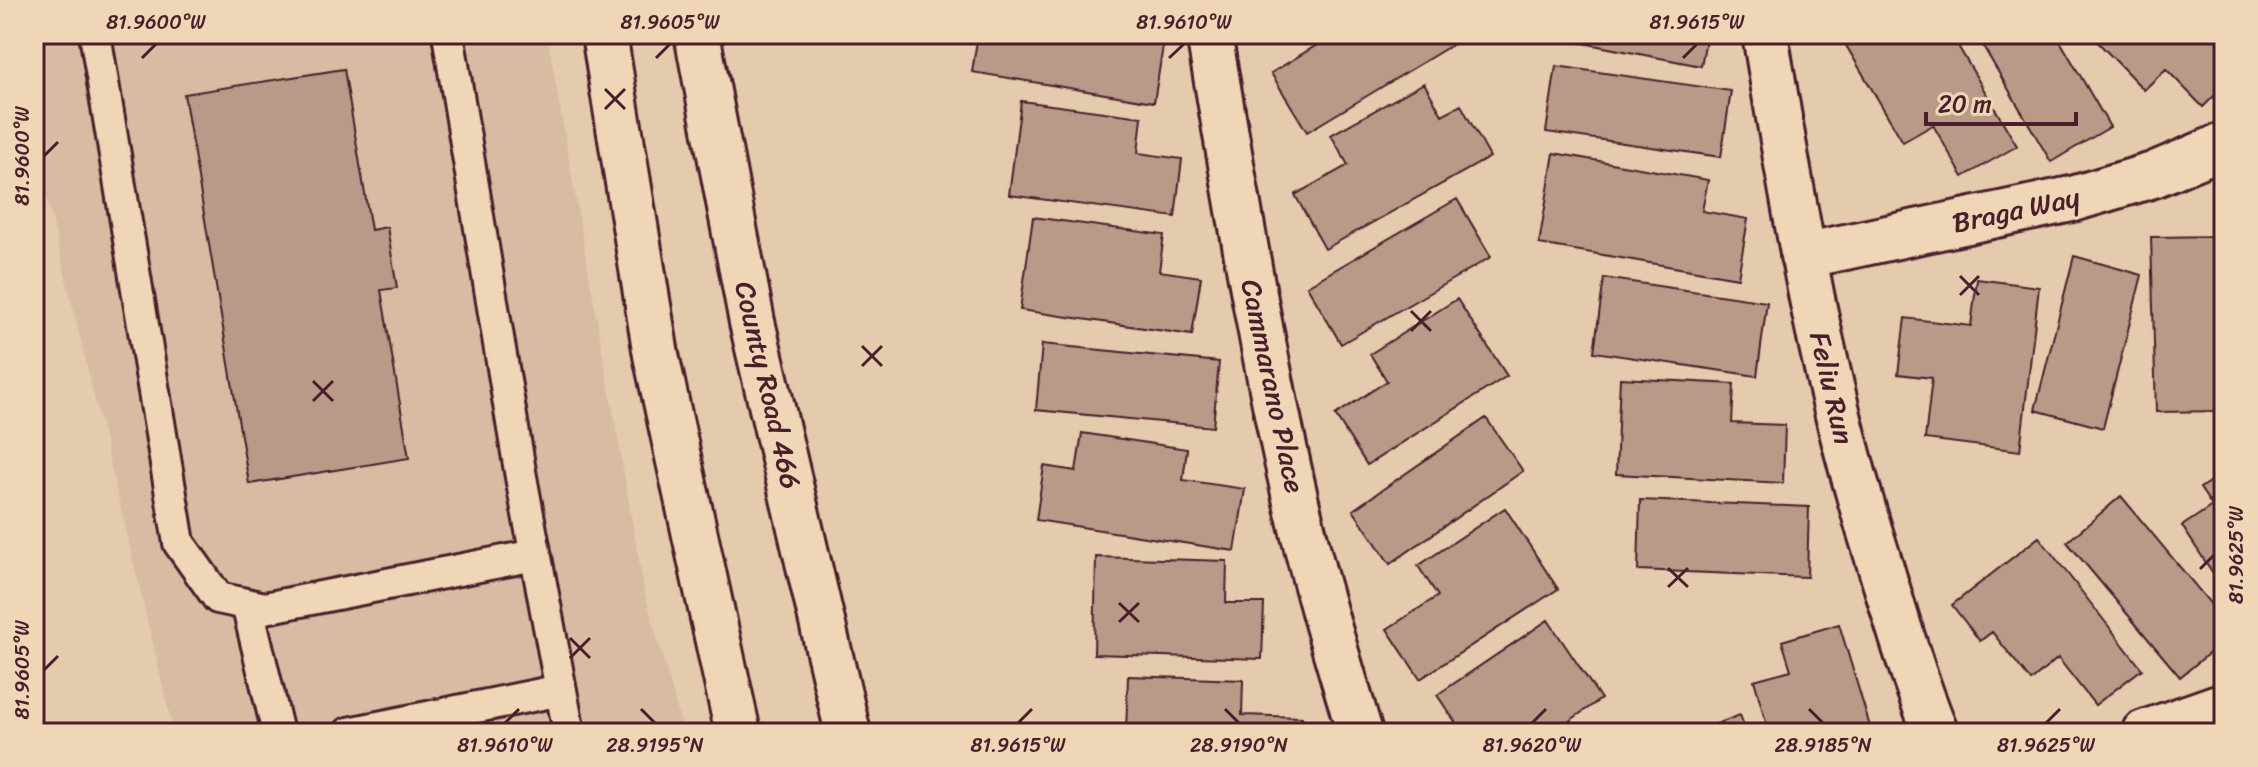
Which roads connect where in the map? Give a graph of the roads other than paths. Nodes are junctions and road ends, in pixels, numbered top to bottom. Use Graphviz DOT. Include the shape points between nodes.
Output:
graph roads {
  1 [pos="95,34"];
  2 [pos="448,34"];
  3 [pos="604,34"];
  4 [pos="697,34"];
  5 [pos="1209,34"];
  6 [pos="1765,34"];
  7 [pos="2224,145"];
  8 [pos="1803,256"];
  9 [pos="535,555"];
  10 [pos="247,604"];
  11 [pos="561,690"];
  12 [pos="2224,705"];
  13 [pos="278,733"];
  14 [pos="349,733"];
  15 [pos="569,733"];
  16 [pos="738,733"];
  17 [pos="848,733"];
  18 [pos="1360,733"];
  19 [pos="1936,733"];
  20 [pos="2144,733"];
  1 -- 10 [label="lane" via="179,543 218,598"];
  2 -- 9 [label="lane"];
  3 -- 16 [label="street" via="656,355"];
  4 -- 17 [label="street, County Road 466" via="752,322"];
  5 -- 18 [label="street, Cammarano Place" via="1276,412 1328,629"];
  6 -- 8 [label="street, Feliu Run"];
  7 -- 8 [label="street, Braga Way" via="2153,175 2076,198"];
  8 -- 19 [label="street, Feliu Run" via="1859,498"];
  9 -- 10 [label="lane" via="265,608"];
  9 -- 11 [label="lane"];
  10 -- 13 [label="lane"];
  11 -- 14 [label="lane"];
  11 -- 15 [label="lane"];
  12 -- 20 [label="street"];
}
